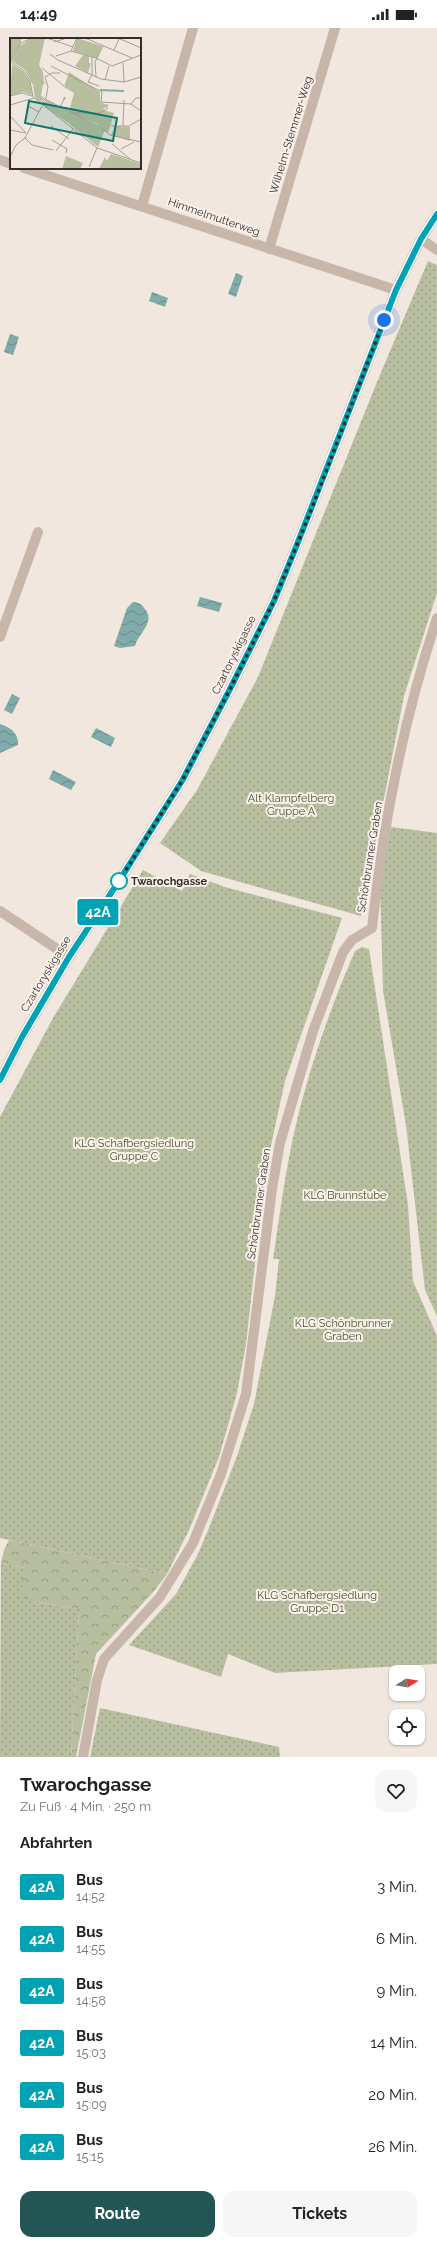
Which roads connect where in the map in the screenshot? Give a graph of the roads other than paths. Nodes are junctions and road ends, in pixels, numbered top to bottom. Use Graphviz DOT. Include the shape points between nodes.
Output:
graph roads {
  1 [pos="193,28"];
  2 [pos="335,28"];
  3 [pos="0,160"];
  4 [pos="10,164"];
  5 [pos="27,169"];
  6 [pos="142,206"];
  7 [pos="437,214"];
  8 [pos="421,239"];
  9 [pos="270,249"];
  10 [pos="437,250"];
  11 [pos="396,290"];
  12 [pos="38,532"];
  13 [pos="437,618"];
  14 [pos="435,632"];
  15 [pos="0,637"];
  16 [pos="0,911"];
  17 [pos="69,957"];
  18 [pos="0,1080"];
  19 [pos="83,1757"];
  1 -- 6 [label="street"];
  2 -- 9 [label="street, Wilhelm-Stemmer-Weg"];
  3 -- 4 [label="street"];
  5 -- 6 [label="street, Himmelmutterweg"];
  6 -- 9 [label="street, Himmelmutterweg"];
  7 -- 8 [label="street, Czartoryskigasse"];
  8 -- 10 [label="street"];
  8 -- 11 [label="street, Czartoryskigasse"];
  9 -- 11 [label="street, Himmelmutterweg"];
  11 -- 17 [label="street, Czartoryskigasse" via="274,601 182,781"];
  12 -- 15 [label="street"];
  13 -- 14 [label="street, Schönbrunner Graben"];
  14 -- 19 [label="street, Schönbrunner Graben" via="415,689 398,765 377,883 372,928 352,940 343,952 313,1031 280,1143 246,1394 221,1474 193,1543 160,1597 104,1659 97,1680"];
  16 -- 17 [label="street"];
  17 -- 18 [label="street, Czartoryskigasse"];
}
